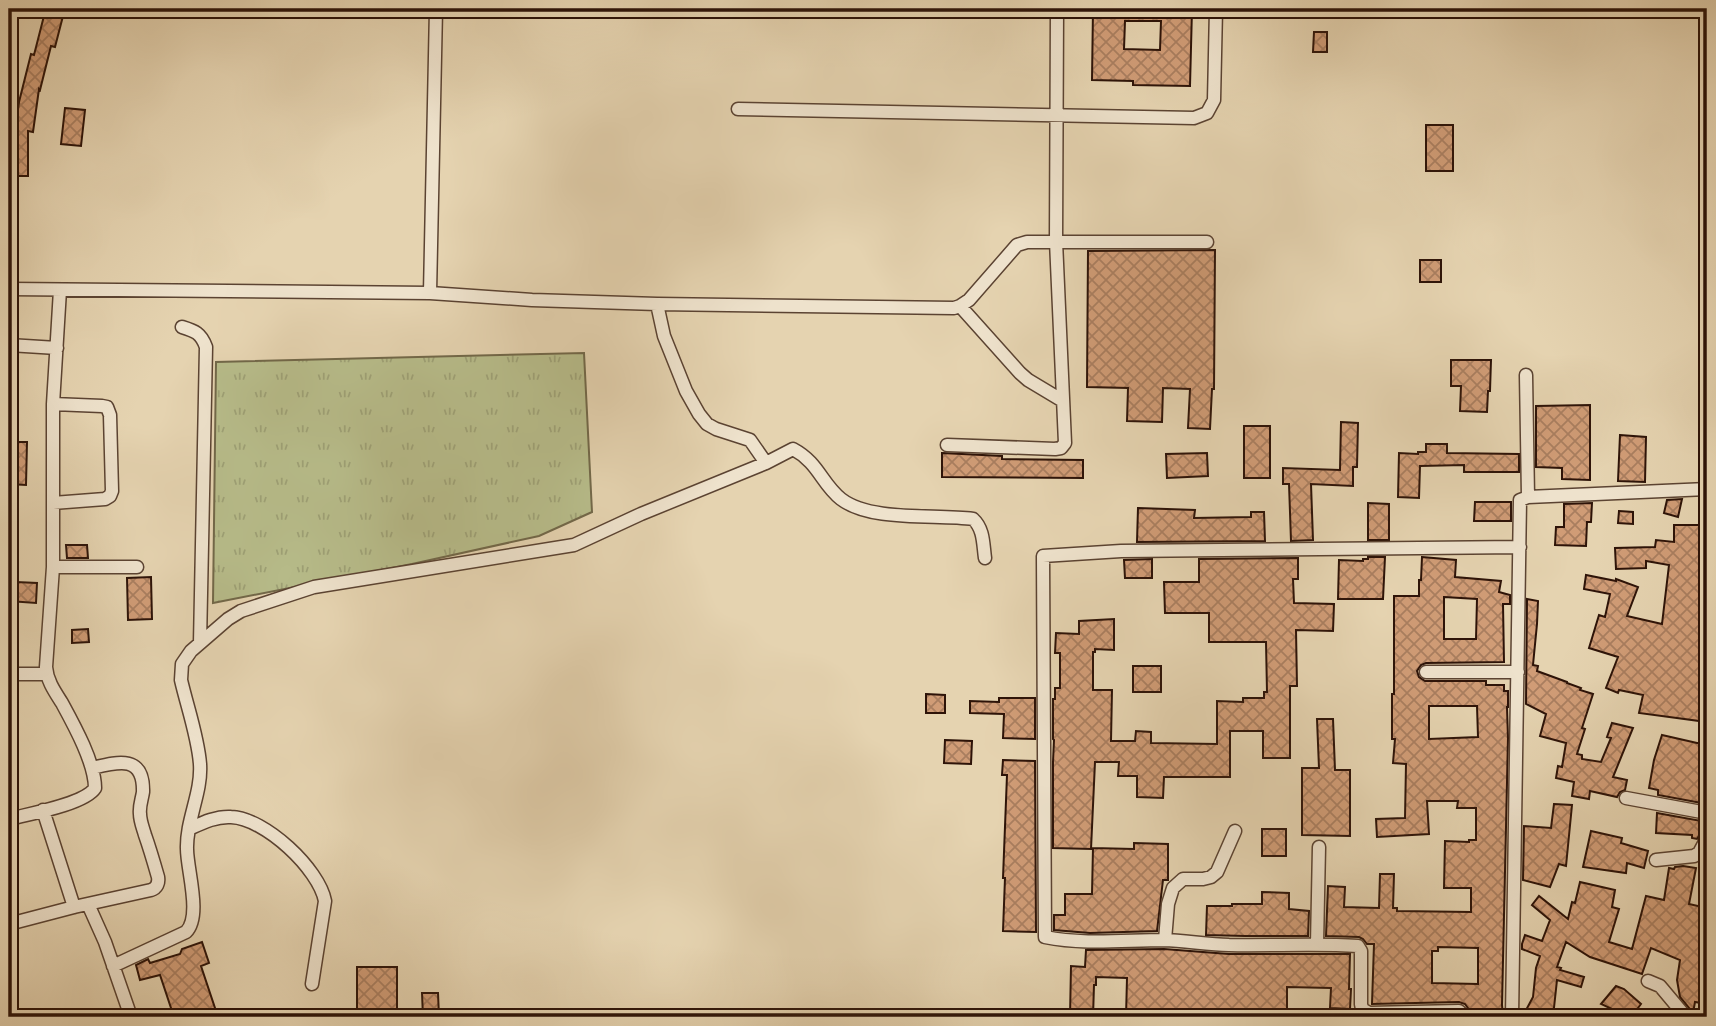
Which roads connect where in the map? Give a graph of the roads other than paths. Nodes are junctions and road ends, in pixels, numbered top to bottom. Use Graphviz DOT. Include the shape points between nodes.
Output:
graph roads {
  1 [pos="16,9"];
  2 [pos="436,9"];
  3 [pos="1057,9"];
  4 [pos="1216,9"];
  5 [pos="9,19"];
  6 [pos="738,109"];
  7 [pos="1055,115"];
  8 [pos="1056,241"];
  9 [pos="1207,242"];
  10 [pos="9,289"];
  11 [pos="60,290"];
  12 [pos="430,293"];
  13 [pos="657,304"];
  14 [pos="960,306"];
  15 [pos="182,327"];
  16 [pos="9,345"];
  17 [pos="57,348"];
  18 [pos="1526,375"];
  19 [pos="1063,401"];
  20 [pos="53,404"];
  21 [pos="947,445"];
  22 [pos="766,463"];
  23 [pos="1707,489"];
  24 [pos="1528,497"];
  25 [pos="53,503"];
  26 [pos="1520,547"];
  27 [pos="985,558"];
  28 [pos="53,567"];
  29 [pos="137,567"];
  30 [pos="200,643"];
  31 [pos="1426,672"];
  32 [pos="1518,672"];
  33 [pos="9,674"];
  34 [pos="46,674"];
  35 [pos="92,768"];
  36 [pos="1626,798"];
  37 [pos="43,810"];
  38 [pos="1707,813"];
  39 [pos="9,819"];
  40 [pos="189,829"];
  41 [pos="1235,831"];
  42 [pos="1707,838"];
  43 [pos="1319,847"];
  44 [pos="1656,860"];
  45 [pos="88,904"];
  46 [pos="74,907"];
  47 [pos="9,923"];
  48 [pos="1165,940"];
  49 [pos="1317,944"];
  50 [pos="113,966"];
  51 [pos="1648,981"];
  52 [pos="312,984"];
  53 [pos="131,1017"];
  54 [pos="1462,1017"];
  55 [pos="1512,1017"];
  56 [pos="1686,1017"];
  1 -- 5 [label="street"];
  2 -- 12 [label="street"];
  3 -- 7 [label="street"];
  4 -- 7 [label="street" via="1214,100 1207,113 1194,118"];
  6 -- 7 [label="street"];
  7 -- 8 [label="street"];
  8 -- 9 [label="street"];
  8 -- 14 [label="street" via="1017,245"];
  8 -- 19 [label="street"];
  10 -- 11 [label="street"];
  11 -- 12 [label="street"];
  11 -- 17 [label="street"];
  12 -- 13 [label="street"];
  13 -- 14 [label="street"];
  13 -- 22 [label="street" via="664,336 699,414 716,429 750,440"];
  14 -- 19 [label="street" via="1020,373"];
  15 -- 30 [label="street" via="196,331 206,347"];
  16 -- 17 [label="street"];
  17 -- 20 [label="street"];
  18 -- 24 [label="street"];
  19 -- 21 [label="street" via="1066,437 1061,448"];
  20 -- 25 [label="street"];
  20 -- 25 [label="street" via="109,409 112,491 104,499"];
  22 -- 27 [label="street" via="793,449 808,458 841,499 865,511 973,519 982,533"];
  22 -- 30 [label="street" via="574,545 314,587 241,611"];
  23 -- 24 [label="street"];
  24 -- 26 [label="street" via="1520,500"];
  25 -- 28 [label="street"];
  26 -- 32 [label="street"];
  26 -- 48 [label="street" via="1121,551 1043,556 1045,937"];
  28 -- 29 [label="street"];
  28 -- 34 [label="street"];
  30 -- 40 [label="street" via="180,671 200,766"];
  31 -- 32 [label="street"];
  32 -- 55 [label="street"];
  33 -- 34 [label="street"];
  34 -- 35 [label="street"];
  35 -- 37 [label="street" via="95,779 90,794"];
  35 -- 45 [label="street" via="119,762 129,763 139,772 143,792 140,818 158,880 151,890"];
  36 -- 38 [label="street"];
  37 -- 39 [label="street"];
  37 -- 46 [label="street"];
  40 -- 50 [label="street" via="194,909 190,928"];
  40 -- 52 [label="street" via="222,817 242,818 271,832 306,866 325,901"];
  41 -- 48 [label="street" via="1217,872 1203,879 1184,879 1173,888"];
  42 -- 44 [label="street" via="1694,856"];
  43 -- 49 [label="street"];
  45 -- 46 [label="street"];
  45 -- 50 [label="street"];
  46 -- 47 [label="street"];
  48 -- 49 [label="street"];
  49 -- 54 [label="street" via="1361,948 1364,1011 1459,1012"];
  50 -- 53 [label="street"];
  51 -- 56 [label="street" via="1660,986"];
}
